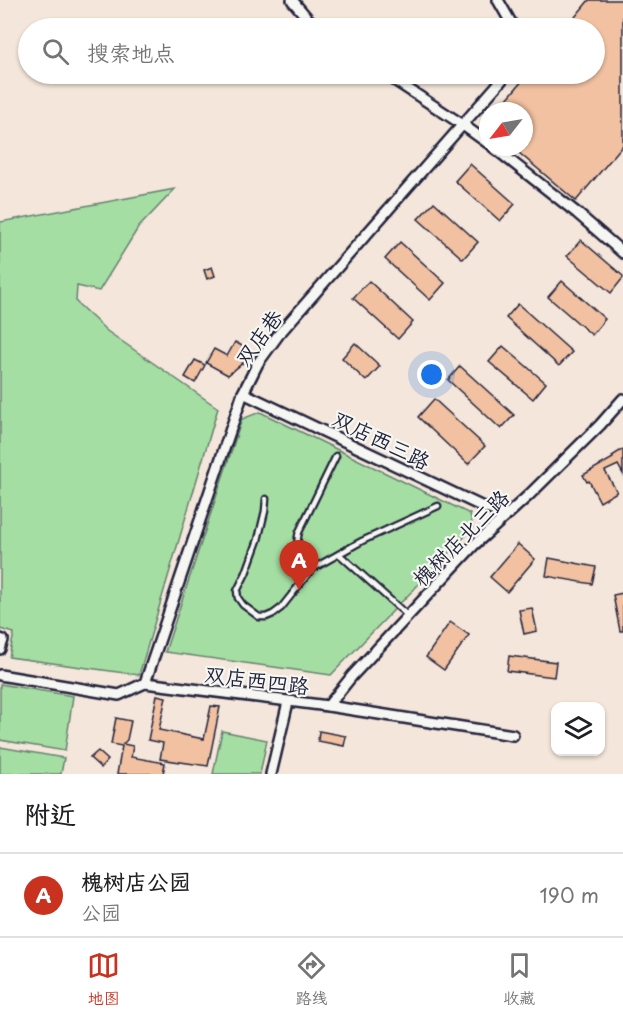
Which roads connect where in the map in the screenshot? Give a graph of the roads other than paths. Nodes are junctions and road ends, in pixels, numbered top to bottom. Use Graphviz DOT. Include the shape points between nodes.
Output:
graph roads {
  1 [pos="292,0"];
  2 [pos="498,0"];
  3 [pos="307,18"];
  4 [pos="508,18"];
  5 [pos="400,84"];
  6 [pos="499,84"];
  7 [pos="464,125"];
  8 [pos="479,136"];
  9 [pos="504,156"];
  10 [pos="623,253"];
  11 [pos="243,393"];
  12 [pos="623,399"];
  13 [pos="336,456"];
  14 [pos="266,499"];
  15 [pos="438,506"];
  16 [pos="506,515"];
  17 [pos="339,554"];
  18 [pos="312,569"];
  19 [pos="408,616"];
  20 [pos="0,639"];
  21 [pos="0,649"];
  22 [pos="0,675"];
  23 [pos="145,683"];
  24 [pos="288,702"];
  25 [pos="328,706"];
  26 [pos="513,735"];
  27 [pos="271,774"];
  1 -- 3 [label="street"];
  2 -- 4 [label="street"];
  5 -- 7 [label="street"];
  6 -- 7 [label="street, 双店巷"];
  7 -- 8 [label="street"];
  7 -- 11 [label="street, 双店巷" via="279,334"];
  9 -- 10 [label="street"];
  11 -- 16 [label="street, 双店西三路"];
  11 -- 23 [label="street, 双店巷"];
  12 -- 16 [label="street, 槐树店北三路"];
  13 -- 18 [label="lane" via="296,541"];
  14 -- 18 [label="lane" via="258,540 237,591 238,598 259,617 266,617 281,608"];
  15 -- 17 [label="lane"];
  16 -- 19 [label="street, 槐树店北三路"];
  17 -- 18 [label="lane"];
  17 -- 19 [label="lane"];
  19 -- 25 [label="street, 槐树店北三路"];
  20 -- 21 [label="street"];
  22 -- 23 [label="street" via="119,695"];
  23 -- 24 [label="street, 双店西四路"];
  24 -- 25 [label="street, 双店西四路"];
  24 -- 27 [label="street"];
  25 -- 26 [label="street, 双店西四路"];
}
